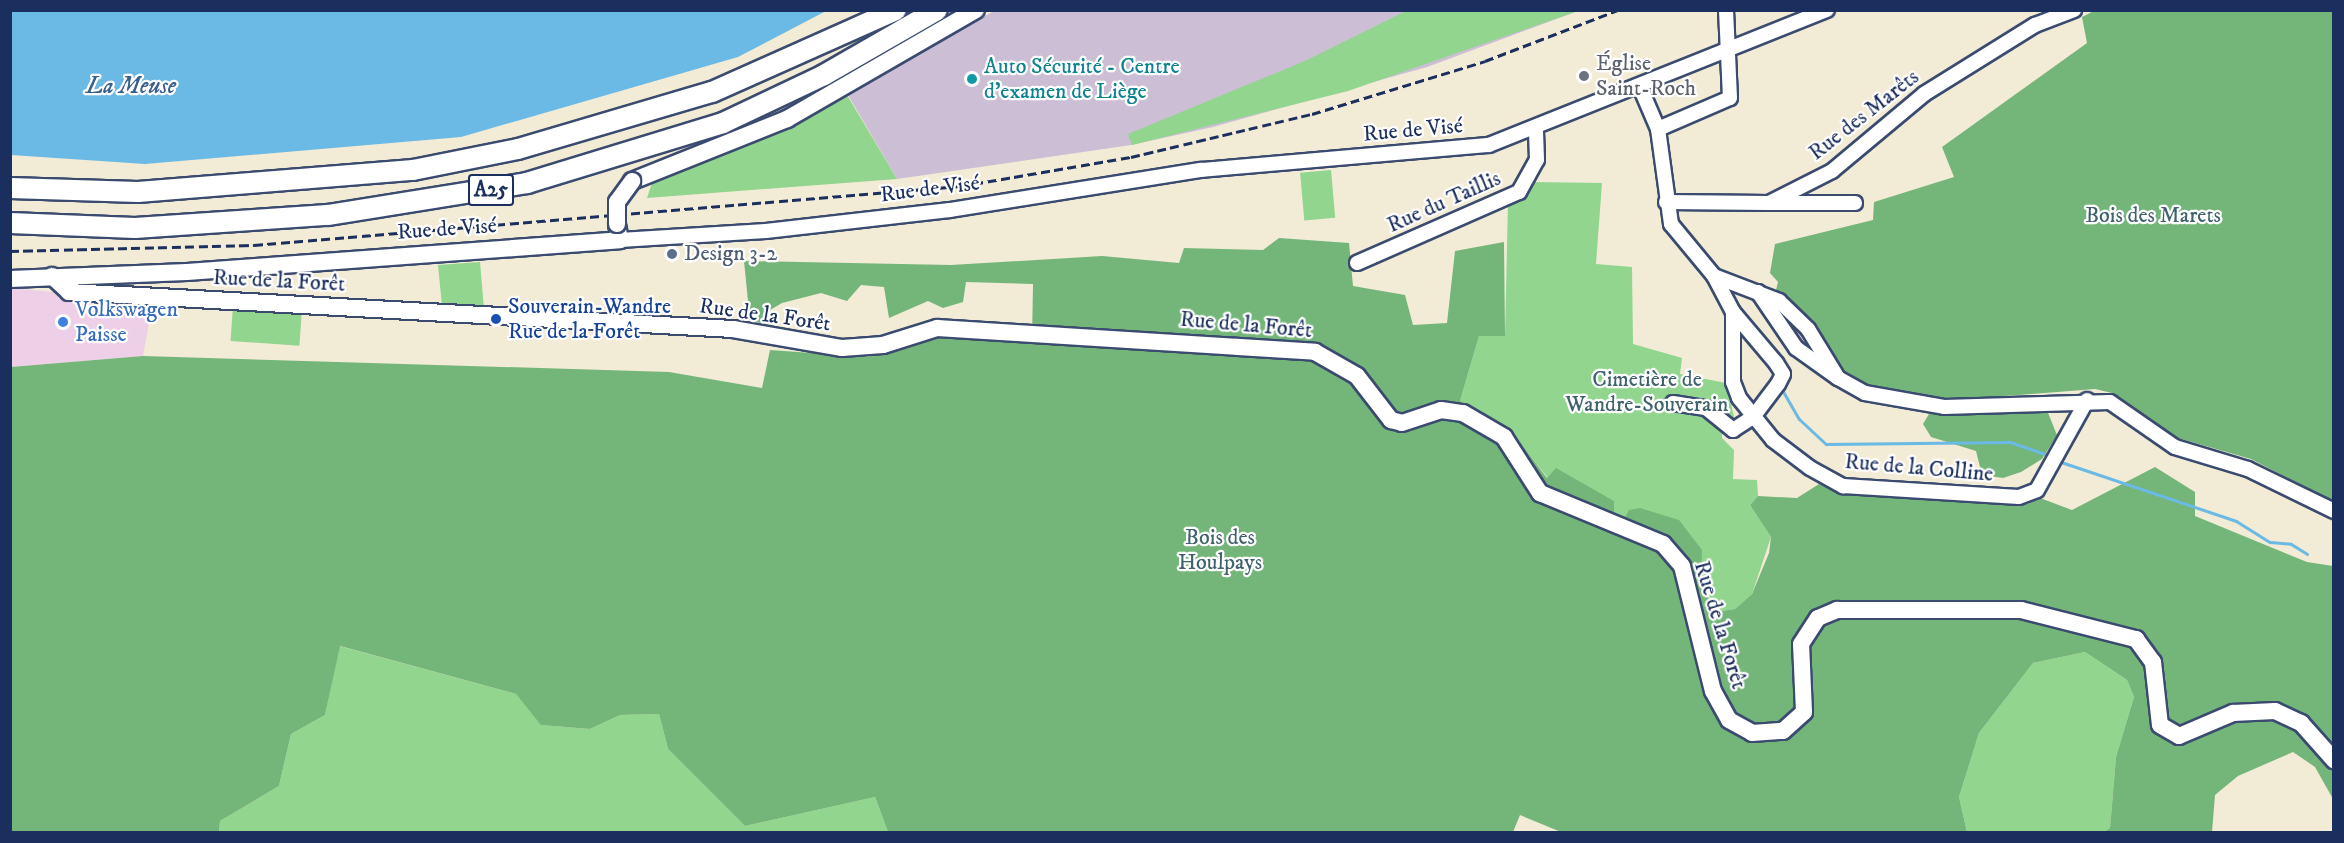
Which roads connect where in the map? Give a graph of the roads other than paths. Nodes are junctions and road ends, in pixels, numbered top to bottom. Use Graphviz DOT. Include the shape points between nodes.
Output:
graph roads {
  1 [pos="896,10"];
  2 [pos="937,10"];
  3 [pos="975,10"];
  4 [pos="1726,10"];
  5 [pos="1827,10"];
  6 [pos="2074,10"];
  7 [pos="1731,49"];
  8 [pos="1640,87"];
  9 [pos="1658,129"];
  10 [pos="1536,130"];
  11 [pos="10,188"];
  12 [pos="1666,202"];
  13 [pos="1769,203"];
  14 [pos="1855,203"];
  15 [pos="10,223"];
  16 [pos="618,232"];
  17 [pos="1357,263"];
  18 [pos="52,276"];
  19 [pos="1714,276"];
  20 [pos="10,279"];
  21 [pos="1758,292"];
  22 [pos="1733,312"];
  23 [pos="1838,378"];
  24 [pos="2087,400"];
  25 [pos="1673,403"];
  26 [pos="1753,417"];
  27 [pos="2334,512"];
  28 [pos="2334,760"];
  1 -- 11 [label="highway, A25" via="712,92 518,149 423,168 206,189"];
  2 -- 15 [label="highway, A25" via="824,75 723,123 527,183 328,215 135,228"];
  3 -- 16 [label="main road, bridge" via="787,119 632,181 617,202"];
  4 -- 7 [label="street"];
  5 -- 7 [label="street, Rue de Visé"];
  6 -- 13 [label="street, Rue des Marêts" via="2036,26 1924,94 1832,171"];
  7 -- 8 [label="street, Rue de Visé"];
  7 -- 9 [label="street" via="1730,98"];
  8 -- 9 [label="street, Rue de la Colline"];
  8 -- 10 [label="street, Rue de Visé"];
  9 -- 12 [label="street, Rue de la Colline"];
  10 -- 16 [label="street, Rue de Visé" via="1489,145 1432,153 1201,170 950,210"];
  10 -- 17 [label="street, Rue du Taillis" via="1537,160 1519,192"];
  12 -- 13 [label="street, Rue des Marêts"];
  12 -- 19 [label="street, Rue de la Colline" via="1676,234"];
  13 -- 14 [label="street"];
  16 -- 18 [label="main road, Rue de Visé" via="187,272"];
  18 -- 20 [label="main road, Rue de Visé"];
  18 -- 28 [label="main road, Rue de la Forêt" via="69,292 733,329 842,348 883,345 937,328 1315,352 1357,376 1391,420 1402,423 1441,410 1464,413 1504,438 1540,493 1663,544 1682,566 1713,692 1729,720 1752,733 1782,731 1804,712 1801,644 1818,618 1837,609 2020,610 2136,639 2153,662 2160,725 2179,736 2233,712 2260,709 2301,723"];
  19 -- 21 [label="street"];
  19 -- 22 [label="street, Rue de la Colline"];
  21 -- 23 [label="street" via="1796,348"];
  21 -- 23 [label="street" via="1793,312"];
  22 -- 26 [label="street, Rue de la Colline" via="1733,382"];
  22 -- 26 [label="street" via="1783,374"];
  23 -- 24 [label="street" via="1865,393 1944,406"];
  24 -- 26 [label="street, Rue de la Colline" via="2037,490 2019,498 1843,486 1773,440"];
  24 -- 27 [label="street" via="2110,402 2175,447 2266,476"];
  25 -- 26 [label="street" via="1706,408 1733,430"];
}
